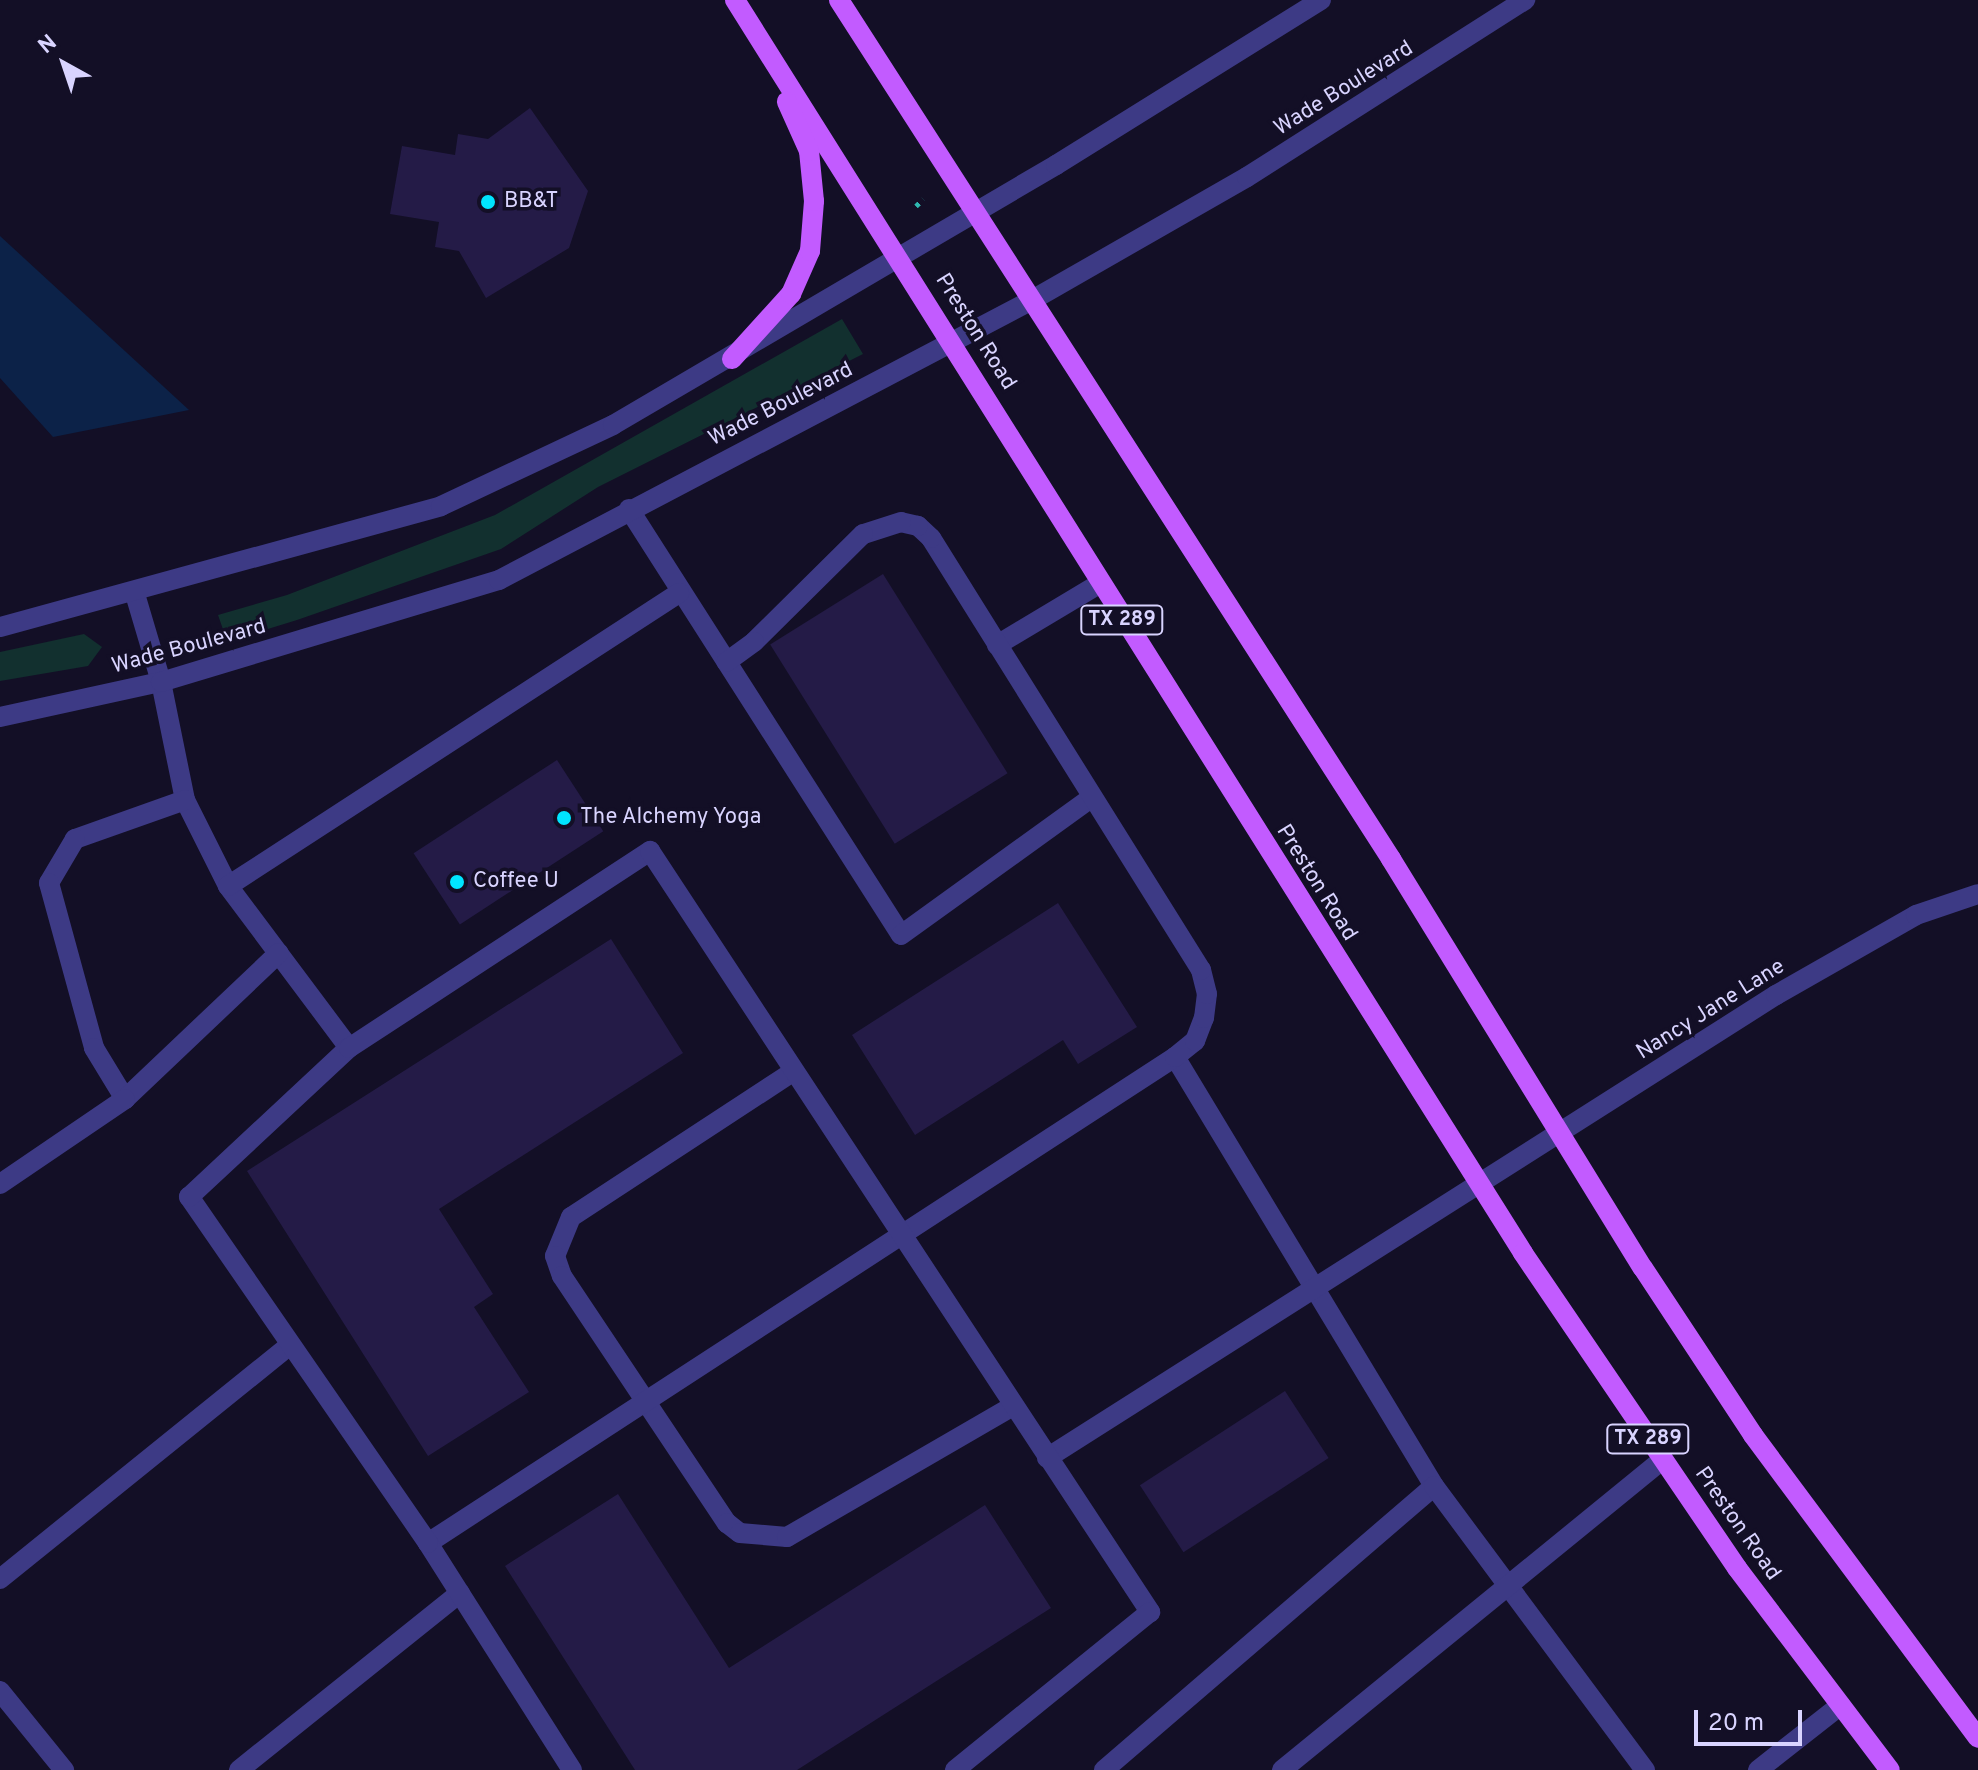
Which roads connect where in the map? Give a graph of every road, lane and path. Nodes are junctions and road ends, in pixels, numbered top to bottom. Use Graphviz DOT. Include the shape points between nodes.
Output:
graph roads {
  1 [pos="735,0"];
  2 [pos="839,0"];
  3 [pos="1321,0"];
  4 [pos="1525,0"];
  5 [pos="756,33"];
  6 [pos="923,199"];
  7 [pos="916,206"];
  8 [pos="974,214"];
  9 [pos="899,259"];
  10 [pos="1034,299"];
  11 [pos="955,343"];
  12 [pos="732,359"];
  13 [pos="629,509"];
  14 [pos="1099,584"];
  15 [pos="679,593"];
  16 [pos="135,594"];
  17 [pos="0,627"];
  18 [pos="997,645"];
  19 [pos="726,662"];
  20 [pos="161,682"];
  21 [pos="0,717"];
  22 [pos="1091,798"];
  23 [pos="185,800"];
  24 [pos="228,886"];
  25 [pos="1978,894"];
  26 [pos="279,953"];
  27 [pos="349,1048"];
  28 [pos="1175,1057"];
  29 [pos="791,1073"];
  30 [pos="125,1099"];
  31 [pos="1559,1136"];
  32 [pos="0,1184"];
  33 [pos="1479,1185"];
  34 [pos="899,1236"];
  35 [pos="1312,1288"];
  36 [pos="289,1346"];
  37 [pos="646,1401"];
  38 [pos="1011,1407"];
  39 [pos="1047,1458"];
  40 [pos="1662,1460"];
  41 [pos="1434,1486"];
  42 [pos="428,1543"];
  43 [pos="0,1579"];
  44 [pos="1508,1584"];
  45 [pos="460,1593"];
  46 [pos="0,1691"];
  47 [pos="1841,1705"];
  48 [pos="1978,1738"];
  49 [pos="64,1770"];
  50 [pos="239,1770"];
  51 [pos="572,1770"];
  52 [pos="955,1770"];
  53 [pos="1104,1770"];
  54 [pos="1282,1770"];
  55 [pos="1645,1770"];
  56 [pos="1758,1770"];
  57 [pos="1890,1770"];
  1 -- 5 [label="main road, Preston Road / TX 289"];
  2 -- 8 [label="main road"];
  3 -- 8 [label="street"];
  4 -- 10 [label="street, Wade Boulevard" via="1247,177"];
  5 -- 9 [label="main road, Preston Road / TX 289"];
  5 -- 12 [label="main road" via="809,151 814,201 810,251 791,294"];
  6 -- 7 [label="path"];
  8 -- 9 [label="street"];
  8 -- 10 [label="main road"];
  9 -- 11 [label="main road, Preston Road / TX 289"];
  9 -- 12 [label="street"];
  10 -- 11 [label="street, Wade Boulevard"];
  10 -- 31 [label="main road" via="1391,859"];
  11 -- 13 [label="street, Wade Boulevard"];
  11 -- 14 [label="main road, Preston Road / TX 289"];
  12 -- 16 [label="street" via="613,425 441,506"];
  13 -- 15 [label="street"];
  13 -- 20 [label="street, Wade Boulevard" via="499,580"];
  14 -- 18 [label="street"];
  14 -- 33 [label="main road, Preston Road / TX 289"];
  15 -- 19 [label="street"];
  15 -- 24 [label="street"];
  16 -- 17 [label="street"];
  16 -- 20 [label="street"];
  18 -- 19 [label="street" via="931,538 918,526 901,522 863,534 754,642"];
  18 -- 22 [label="street"];
  19 -- 22 [label="street" via="901,935"];
  20 -- 21 [label="street, Wade Boulevard"];
  20 -- 23 [label="street"];
  22 -- 28 [label="street" via="1201,970 1207,994 1204,1018 1195,1041"];
  23 -- 24 [label="street"];
  23 -- 30 [label="street" via="75,839 49,883 94,1048"];
  24 -- 26 [label="street"];
  25 -- 31 [label="street, Nancy Jane Lane" via="1916,915 1776,995"];
  26 -- 27 [label="street"];
  26 -- 30 [label="street"];
  27 -- 29 [label="street" via="650,851"];
  27 -- 36 [label="street" via="189,1197"];
  28 -- 34 [label="street"];
  28 -- 35 [label="street"];
  29 -- 34 [label="street"];
  29 -- 37 [label="street" via="571,1217 559,1238 555,1256 562,1276"];
  30 -- 32 [label="street"];
  31 -- 33 [label="street, Nancy Jane Lane"];
  31 -- 48 [label="main road" via="1753,1435"];
  33 -- 35 [label="street, Nancy Jane Lane"];
  33 -- 40 [label="main road, Preston Road / TX 289"];
  34 -- 37 [label="street"];
  34 -- 38 [label="street"];
  35 -- 39 [label="street, Nancy Jane Lane"];
  35 -- 41 [label="street"];
  36 -- 42 [label="street"];
  36 -- 43 [label="street"];
  37 -- 38 [label="street" via="727,1523 762,1539 787,1537"];
  37 -- 42 [label="street"];
  38 -- 39 [label="street"];
  39 -- 52 [label="street" via="1150,1612"];
  40 -- 44 [label="street"];
  40 -- 47 [label="main road, Preston Road / TX 289"];
  41 -- 44 [label="street"];
  41 -- 53 [label="street"];
  42 -- 45 [label="street"];
  44 -- 54 [label="street"];
  44 -- 55 [label="street"];
  45 -- 50 [label="street"];
  45 -- 51 [label="street"];
  46 -- 49 [label="street"];
  47 -- 56 [label="street"];
  47 -- 57 [label="main road, Preston Road / TX 289"];
}
